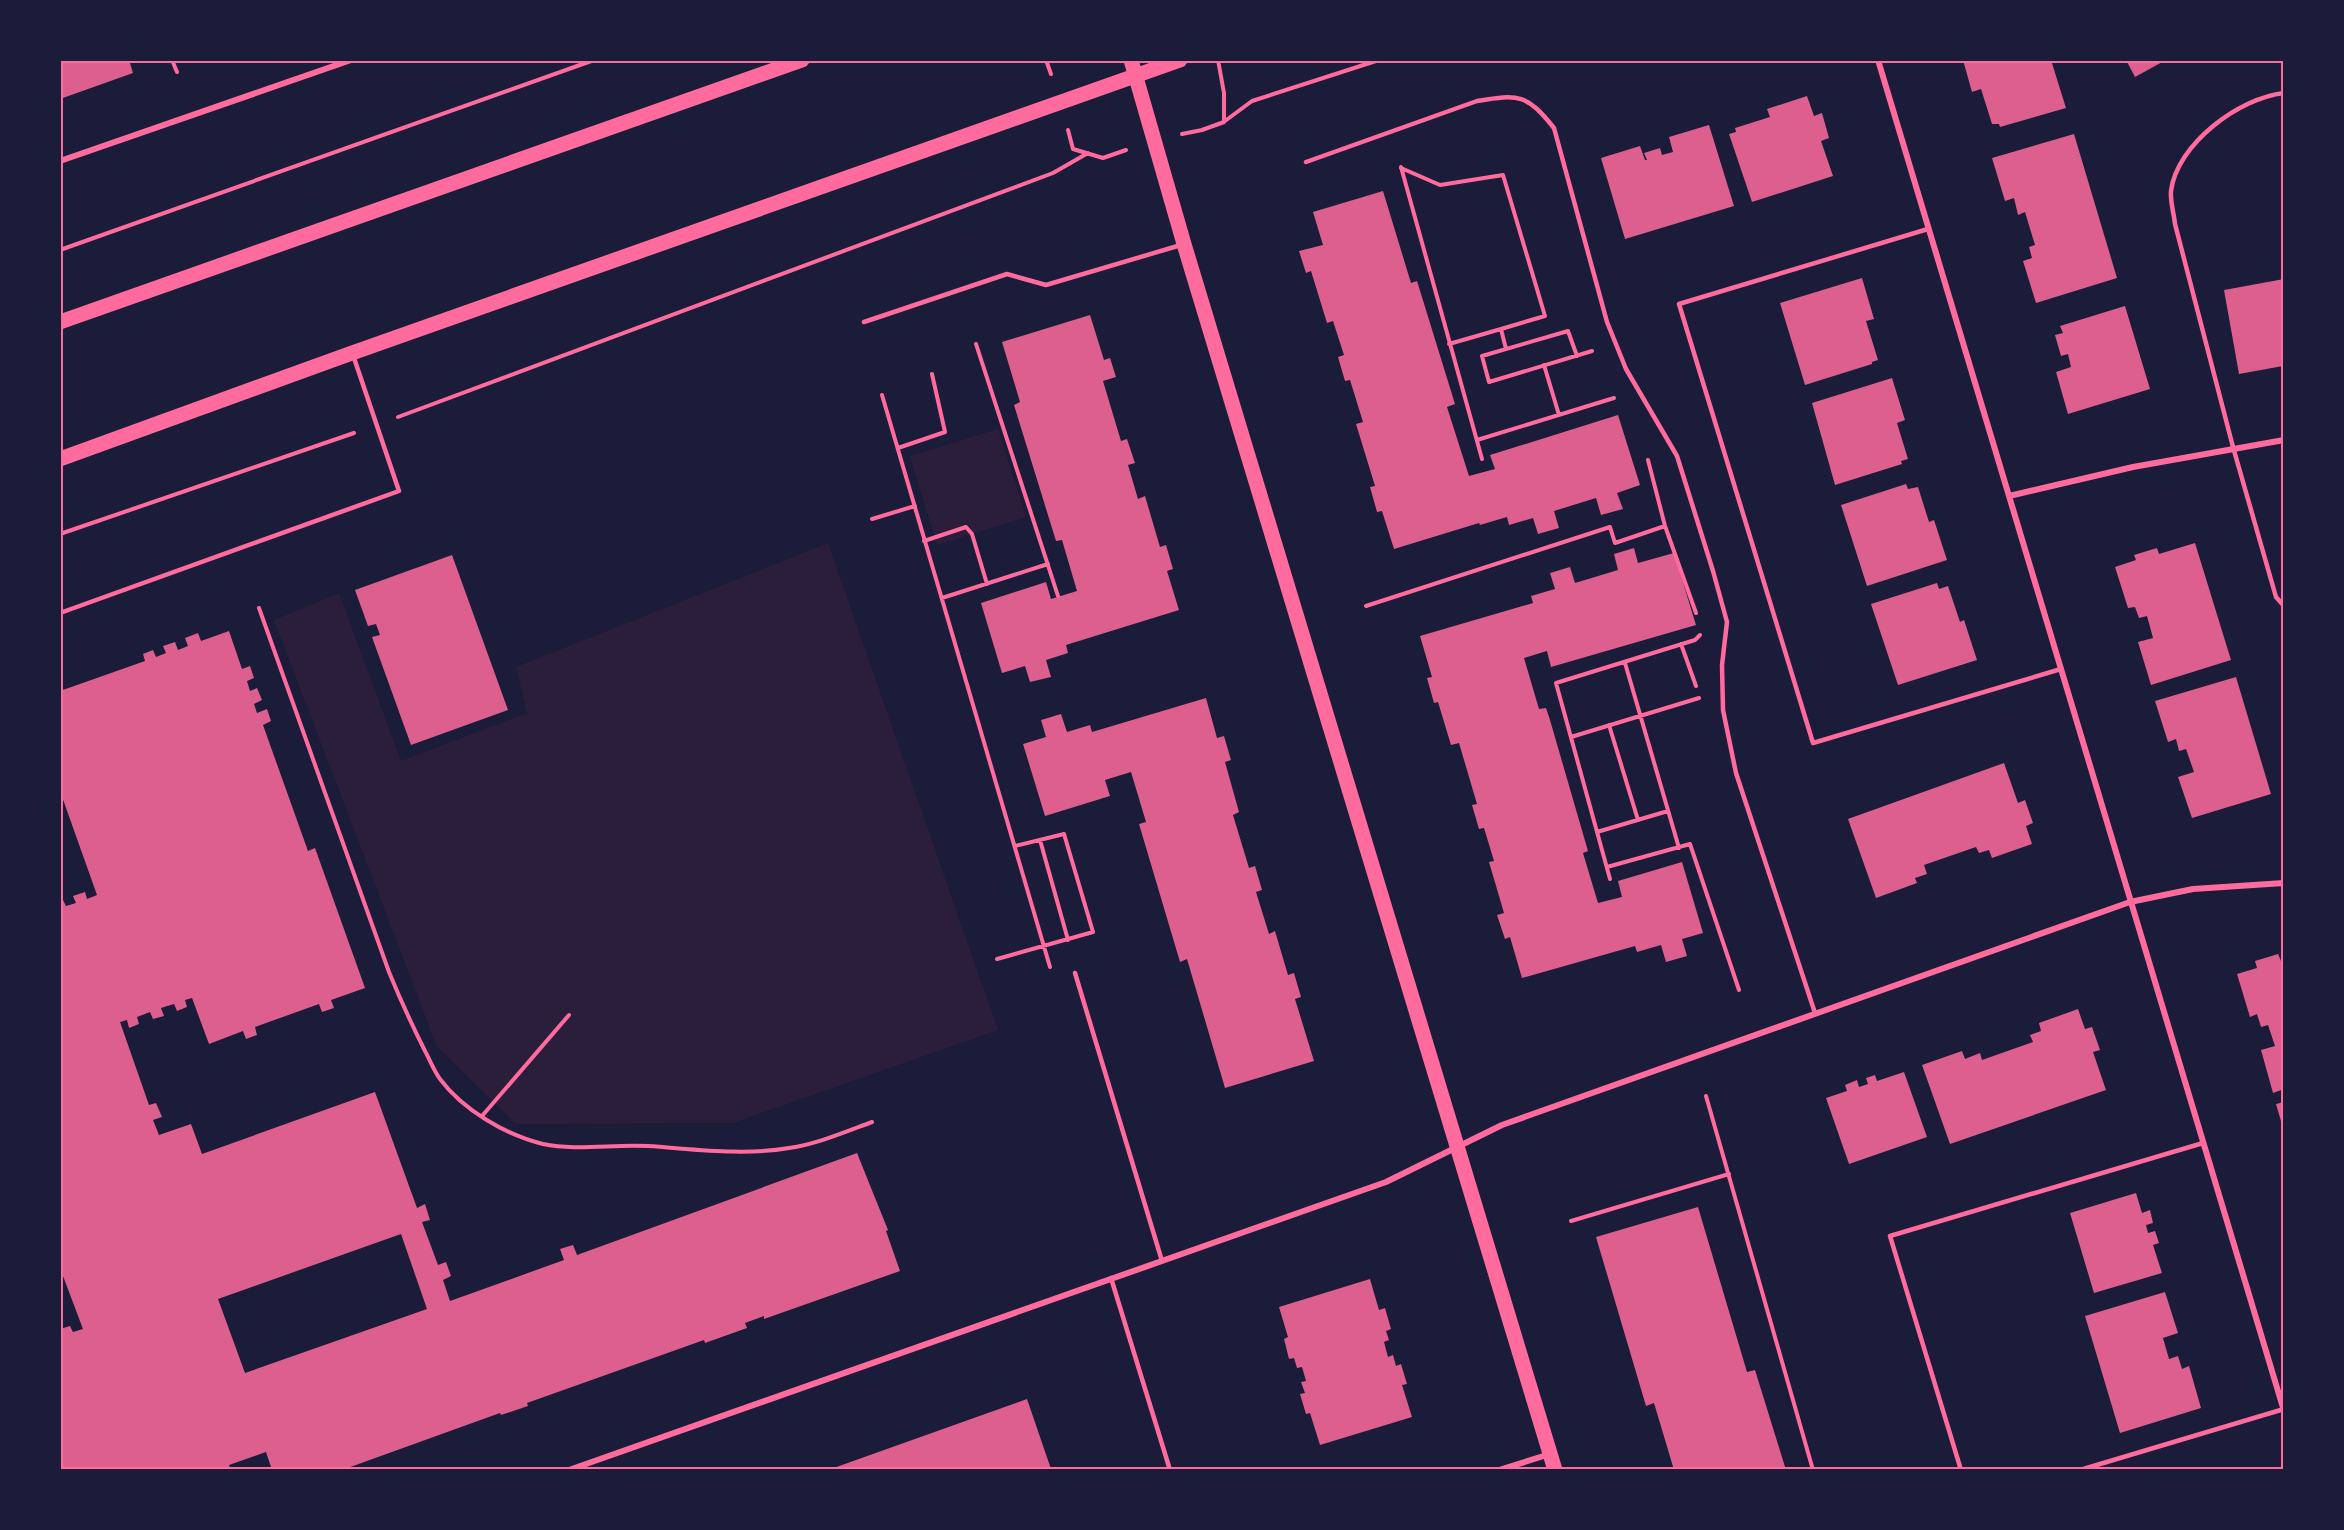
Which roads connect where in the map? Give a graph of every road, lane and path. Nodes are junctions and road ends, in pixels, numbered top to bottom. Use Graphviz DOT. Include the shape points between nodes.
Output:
graph roads {
  1 [pos="172,60"];
  2 [pos="351,60"];
  3 [pos="594,60"];
  4 [pos="802,60"];
  5 [pos="1180,60"];
  6 [pos="1218,60"];
  7 [pos="1379,60"];
  8 [pos="1878,60"];
  9 [pos="1133,67"];
  10 [pos="177,72"];
  11 [pos="2284,93"];
  12 [pos="1224,122"];
  13 [pos="1202,130"];
  14 [pos="1073,149"];
  15 [pos="1088,153"];
  16 [pos="1103,158"];
  17 [pos="60,161"];
  18 [pos="1306,162"];
  19 [pos="1928,229"];
  20 [pos="1184,244"];
  21 [pos="60,250"];
  22 [pos="60,322"];
  23 [pos="864,322"];
  24 [pos="1501,329"];
  25 [pos="976,344"];
  26 [pos="1449,344"];
  27 [pos="1616,345"];
  28 [pos="1506,349"];
  29 [pos="352,353"];
  30 [pos="1577,356"];
  31 [pos="1544,365"];
  32 [pos="932,374"];
  33 [pos="882,395"];
  34 [pos="1618,397"];
  35 [pos="1559,416"];
  36 [pos="377,426"];
  37 [pos="1477,440"];
  38 [pos="2284,440"];
  39 [pos="2233,447"];
  40 [pos="898,448"];
  41 [pos="1646,449"];
  42 [pos="60,459"];
  43 [pos="1482,459"];
  44 [pos="2008,496"];
  45 [pos="915,506"];
  46 [pos="872,519"];
  47 [pos="1665,526"];
  48 [pos="60,534"];
  49 [pos="924,541"];
  50 [pos="1048,564"];
  51 [pos="987,584"];
  52 [pos="1058,596"];
  53 [pos="942,598"];
  54 [pos="1365,606"];
  55 [pos="2284,606"];
  56 [pos="259,608"];
  57 [pos="60,613"];
  58 [pos="1696,614"];
  59 [pos="1700,625"];
  60 [pos="1681,644"];
  61 [pos="1625,663"];
  62 [pos="2061,669"];
  63 [pos="1640,715"];
  64 [pos="1609,724"];
  65 [pos="1571,736"];
  66 [pos="1668,811"];
  67 [pos="1638,820"];
  68 [pos="1598,832"];
  69 [pos="1040,840"];
  70 [pos="1015,846"];
  71 [pos="1678,848"];
  72 [pos="1607,867"];
  73 [pos="1610,879"];
  74 [pos="2284,883"];
  75 [pos="2130,902"];
  76 [pos="1068,940"];
  77 [pos="1044,947"];
  78 [pos="997,959"];
  79 [pos="1075,973"];
  80 [pos="1053,976"];
  81 [pos="1739,990"];
  82 [pos="1815,1013"];
  83 [pos="569,1015"];
  84 [pos="1706,1096"];
  85 [pos="482,1116"];
  86 [pos="872,1122"];
  87 [pos="2203,1143"];
  88 [pos="1458,1147"];
  89 [pos="1729,1174"];
  90 [pos="1571,1221"];
  91 [pos="1162,1261"];
  92 [pos="1111,1278"];
  93 [pos="2284,1410"];
  94 [pos="1550,1454"];
  95 [pos="568,1470"];
  96 [pos="1170,1470"];
  97 [pos="1499,1470"];
  98 [pos="1555,1470"];
  99 [pos="1814,1470"];
  100 [pos="1961,1470"];
  101 [pos="2079,1470"];
  1 -- 10 [label="path"];
  2 -- 17 [label="street"];
  3 -- 21 [label="path"];
  4 -- 22 [label="main road"];
  5 -- 9 [label="main road"];
  6 -- 12 [label="path"];
  7 -- 12 [label="path" via="1252,101"];
  8 -- 19 [label="street"];
  9 -- 20 [label="main road"];
  9 -- 29 [label="main road"];
  11 -- 39 [label="lane" via="2239,107 2203,135 2179,165 2171,192 2175,224"];
  12 -- 13 [label="path"];
  14 -- 15 [label="path"];
  15 -- 16 [label="path"];
  15 -- 36 [label="path" via="1053,173"];
  18 -- 27 [label="lane" via="1477,101 1507,96 1524,99 1554,128"];
  19 -- 44 [label="street"];
  19 -- 62 [label="lane" via="1679,304 1813,743"];
  20 -- 23 [label="lane" via="1046,285 1007,274"];
  20 -- 88 [label="main road"];
  24 -- 26 [label="path"];
  24 -- 26 [label="path" via="1545,316 1503,175 1440,185 1401,167"];
  24 -- 28 [label="path"];
  25 -- 50 [label="path"];
  26 -- 37 [label="path"];
  27 -- 30 [label="path"];
  27 -- 82 [label="lane" via="1677,456 1713,571 1727,622 1722,665 1723,710 1736,773"];
  28 -- 30 [label="path" via="1568,331"];
  28 -- 31 [label="path" via="1482,356 1489,382"];
  29 -- 36 [label="lane"];
  29 -- 42 [label="main road"];
  30 -- 31 [label="path"];
  31 -- 35 [label="path"];
  32 -- 40 [label="path" via="945,432"];
  33 -- 40 [label="path"];
  34 -- 35 [label="path"];
  35 -- 37 [label="path"];
  36 -- 48 [label="path"];
  36 -- 57 [label="lane" via="399,491"];
  37 -- 43 [label="path"];
  38 -- 39 [label="street"];
  39 -- 44 [label="street"];
  39 -- 55 [label="lane" via="2276,597"];
  40 -- 45 [label="path"];
  41 -- 47 [label="path"];
  44 -- 62 [label="street"];
  45 -- 46 [label="path"];
  45 -- 49 [label="path"];
  47 -- 54 [label="path" via="1615,543 1610,527"];
  47 -- 58 [label="path"];
  49 -- 51 [label="path" via="966,527 972,534"];
  49 -- 53 [label="path"];
  50 -- 51 [label="path"];
  50 -- 52 [label="path"];
  51 -- 53 [label="path"];
  53 -- 70 [label="path"];
  56 -- 85 [label="path" via="408,1016 440,1079"];
  59 -- 60 [label="path" via="1701,634 1695,640"];
  60 -- 61 [label="path"];
  60 -- 63 [label="path" via="1700,698"];
  61 -- 63 [label="path"];
  61 -- 65 [label="path" via="1556,682"];
  62 -- 75 [label="street"];
  63 -- 64 [label="path"];
  63 -- 66 [label="path"];
  64 -- 65 [label="path"];
  64 -- 67 [label="path"];
  65 -- 68 [label="path"];
  66 -- 67 [label="path"];
  66 -- 71 [label="path"];
  67 -- 68 [label="path"];
  68 -- 72 [label="path"];
  69 -- 70 [label="path"];
  69 -- 76 [label="path"];
  69 -- 76 [label="path" via="1064,834 1093,932"];
  70 -- 77 [label="path"];
  71 -- 72 [label="path"];
  71 -- 81 [label="path" via="1690,844"];
  72 -- 73 [label="path"];
  74 -- 75 [label="street" via="2193,889"];
  75 -- 82 [label="street"];
  75 -- 87 [label="street"];
  76 -- 77 [label="path"];
  77 -- 78 [label="path"];
  77 -- 80 [label="path"];
  79 -- 91 [label="lane"];
  82 -- 88 [label="street" via="1502,1125"];
  83 -- 85 [label="path"];
  84 -- 89 [label="path"];
  85 -- 86 [label="path" via="514,1134 544,1144 724,1151 788,1149"];
  87 -- 93 [label="street"];
  87 -- 100 [label="lane" via="1890,1236"];
  88 -- 91 [label="street" via="1386,1182"];
  88 -- 94 [label="main road"];
  89 -- 90 [label="path"];
  89 -- 99 [label="path"];
  91 -- 92 [label="street"];
  92 -- 95 [label="street"];
  92 -- 96 [label="lane"];
  93 -- 101 [label="lane"];
  94 -- 97 [label="street"];
  94 -- 98 [label="main road"];
}
